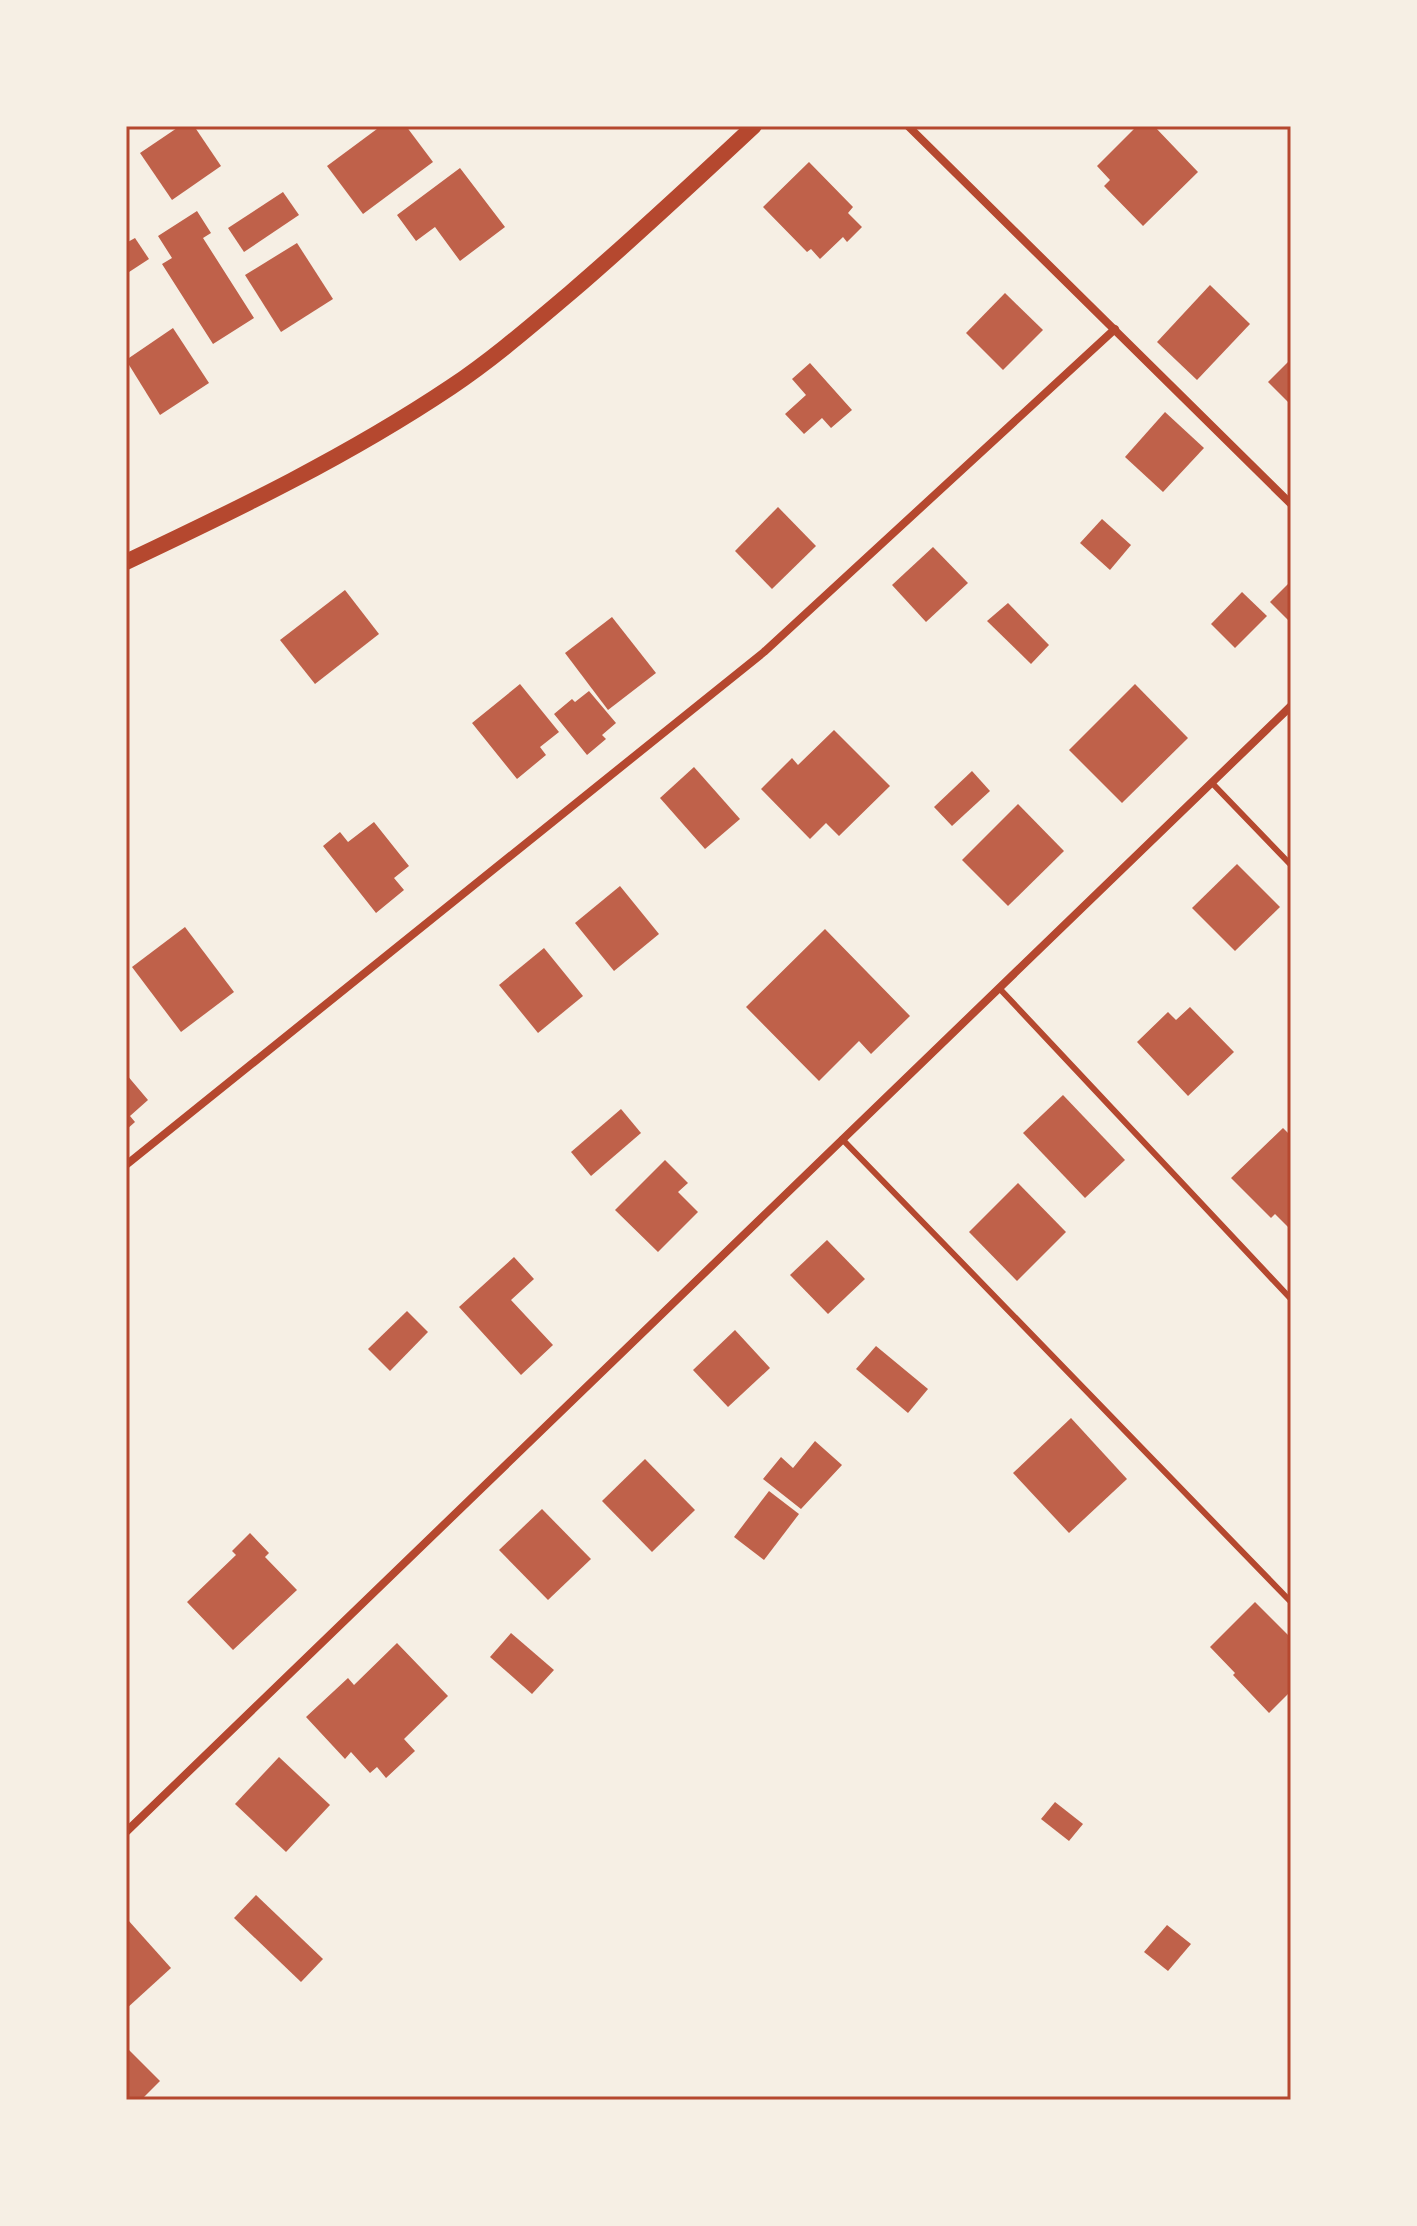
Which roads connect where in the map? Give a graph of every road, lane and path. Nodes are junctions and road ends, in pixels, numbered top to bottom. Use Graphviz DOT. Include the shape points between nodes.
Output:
graph roads {
  1 [pos="754,126"];
  2 [pos="908,126"];
  3 [pos="1115,329"];
  4 [pos="1291,504"];
  5 [pos="126,562"];
  6 [pos="1291,706"];
  7 [pos="1212,783"];
  8 [pos="1291,865"];
  9 [pos="999,988"];
  10 [pos="842,1139"];
  11 [pos="126,1165"];
  12 [pos="1291,1299"];
  13 [pos="1291,1602"];
  14 [pos="126,1832"];
  1 -- 5 [label="main road" via="633,239 454,385 353,448"];
  2 -- 3 [label="street"];
  3 -- 4 [label="street"];
  3 -- 11 [label="street" via="764,652"];
  6 -- 7 [label="street"];
  7 -- 8 [label="lane"];
  7 -- 9 [label="street"];
  9 -- 10 [label="street"];
  9 -- 12 [label="lane"];
  10 -- 13 [label="lane"];
  10 -- 14 [label="street"];
}
